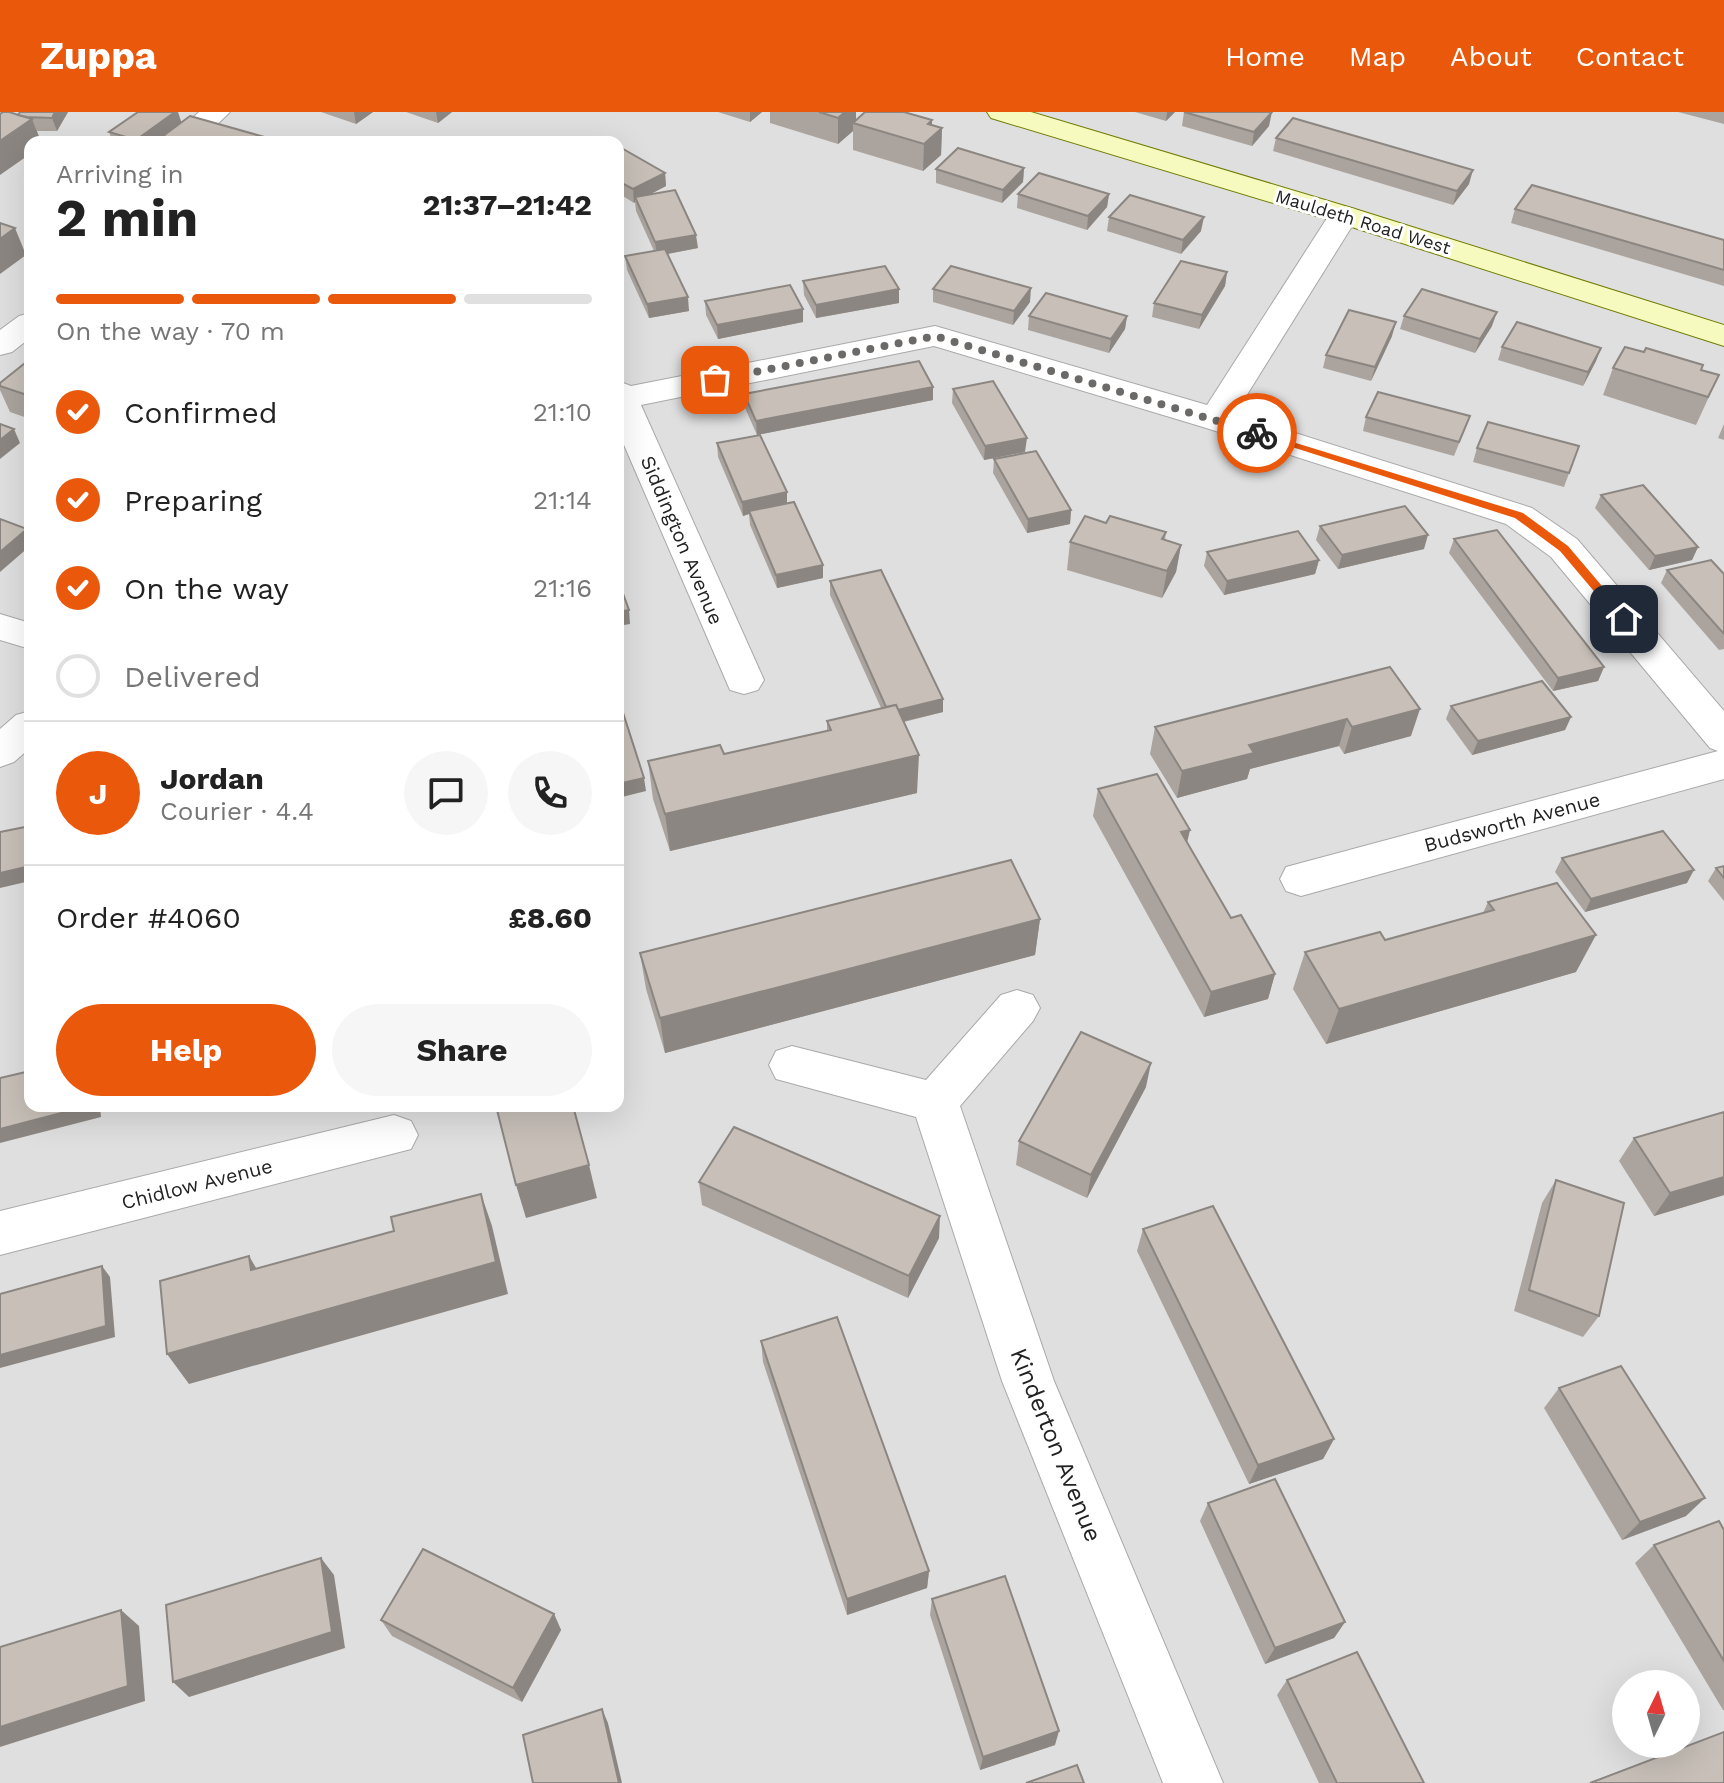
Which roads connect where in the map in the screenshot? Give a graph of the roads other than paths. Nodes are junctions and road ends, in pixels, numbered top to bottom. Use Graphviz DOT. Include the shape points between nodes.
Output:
graph roads {
  1 [pos="216,112"];
  2 [pos="1001,112"];
  3 [pos="189,136"];
  4 [pos="1344,215"];
  5 [pos="24,327"];
  6 [pos="1724,336"];
  7 [pos="0,345"];
  8 [pos="624,395"];
  9 [pos="624,407"];
  10 [pos="1215,419"];
  11 [pos="0,627"];
  12 [pos="24,634"];
  13 [pos="744,680"];
  14 [pos="24,730"];
  15 [pos="1724,738"];
  16 [pos="0,752"];
  17 [pos="1724,764"];
  18 [pos="1301,879"];
  19 [pos="1017,1008"];
  20 [pos="792,1065"];
  21 [pos="935,1102"];
  22 [pos="394,1135"];
  23 [pos="0,1233"];
  24 [pos="1193,1783"];
  1 -- 3 [label="street"];
  2 -- 4 [label="street, Mauldeth Road West"];
  4 -- 6 [label="street, Mauldeth Road West"];
  4 -- 10 [label="street"];
  5 -- 7 [label="street"];
  8 -- 10 [label="street" via="935,336"];
  9 -- 13 [label="street, Siddington Avenue"];
  10 -- 15 [label="street" via="1519,516 1564,548"];
  11 -- 12 [label="street"];
  14 -- 16 [label="street"];
  17 -- 18 [label="street, Budsworth Avenue"];
  19 -- 21 [label="street"];
  20 -- 21 [label="street"];
  21 -- 24 [label="street, Kinderton Avenue" via="1028,1381"];
  22 -- 23 [label="street, Chidlow Avenue"];
}
